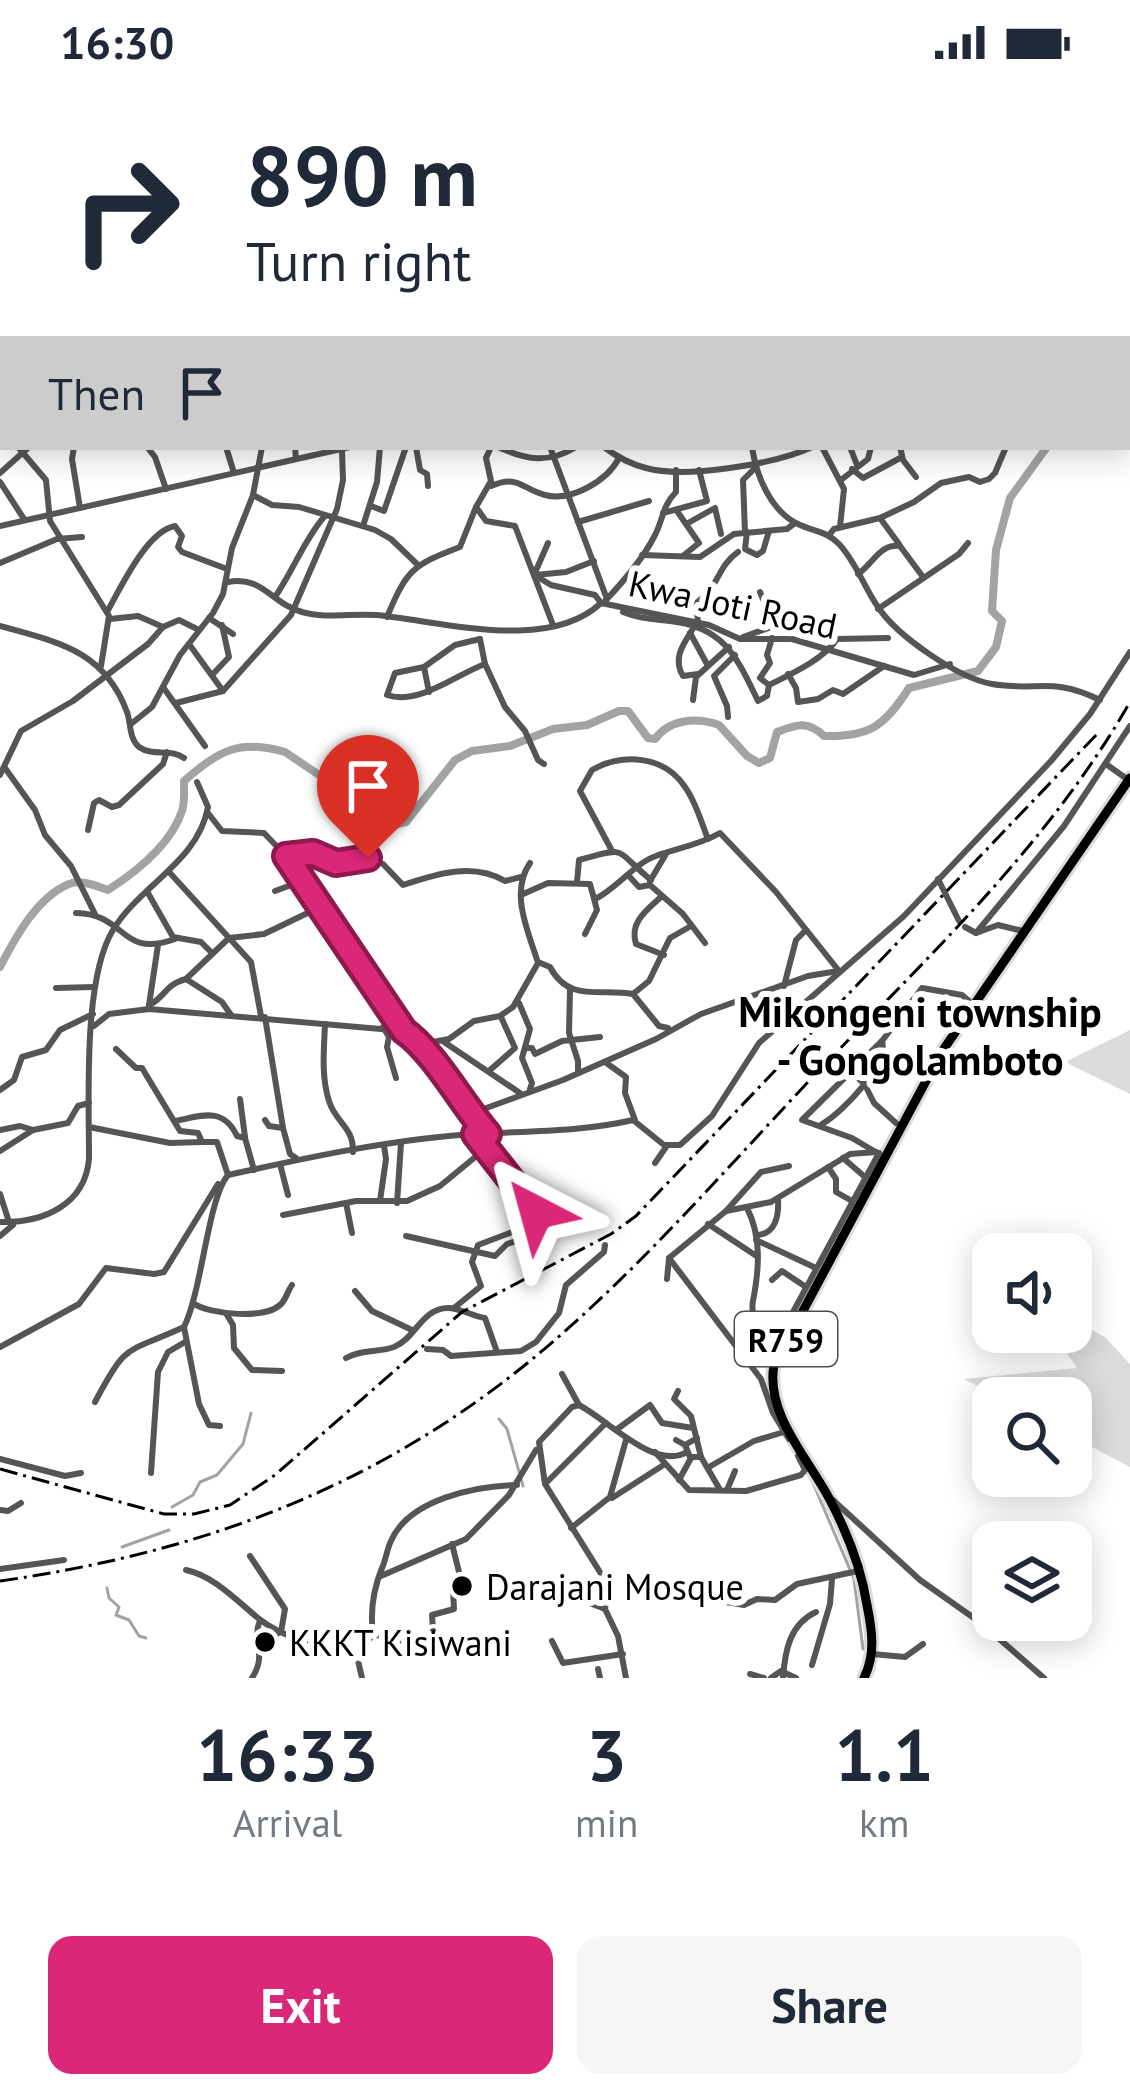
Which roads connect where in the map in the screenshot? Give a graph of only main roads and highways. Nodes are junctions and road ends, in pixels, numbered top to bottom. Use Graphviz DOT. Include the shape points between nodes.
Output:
graph roads {
  1 [pos="1130,780"];
  2 [pos="864,1678"];
  1 -- 2 [label="main road, R759" via="879,1153 777,1357 769,1392 830,1498 860,1570 871,1625"];
}
